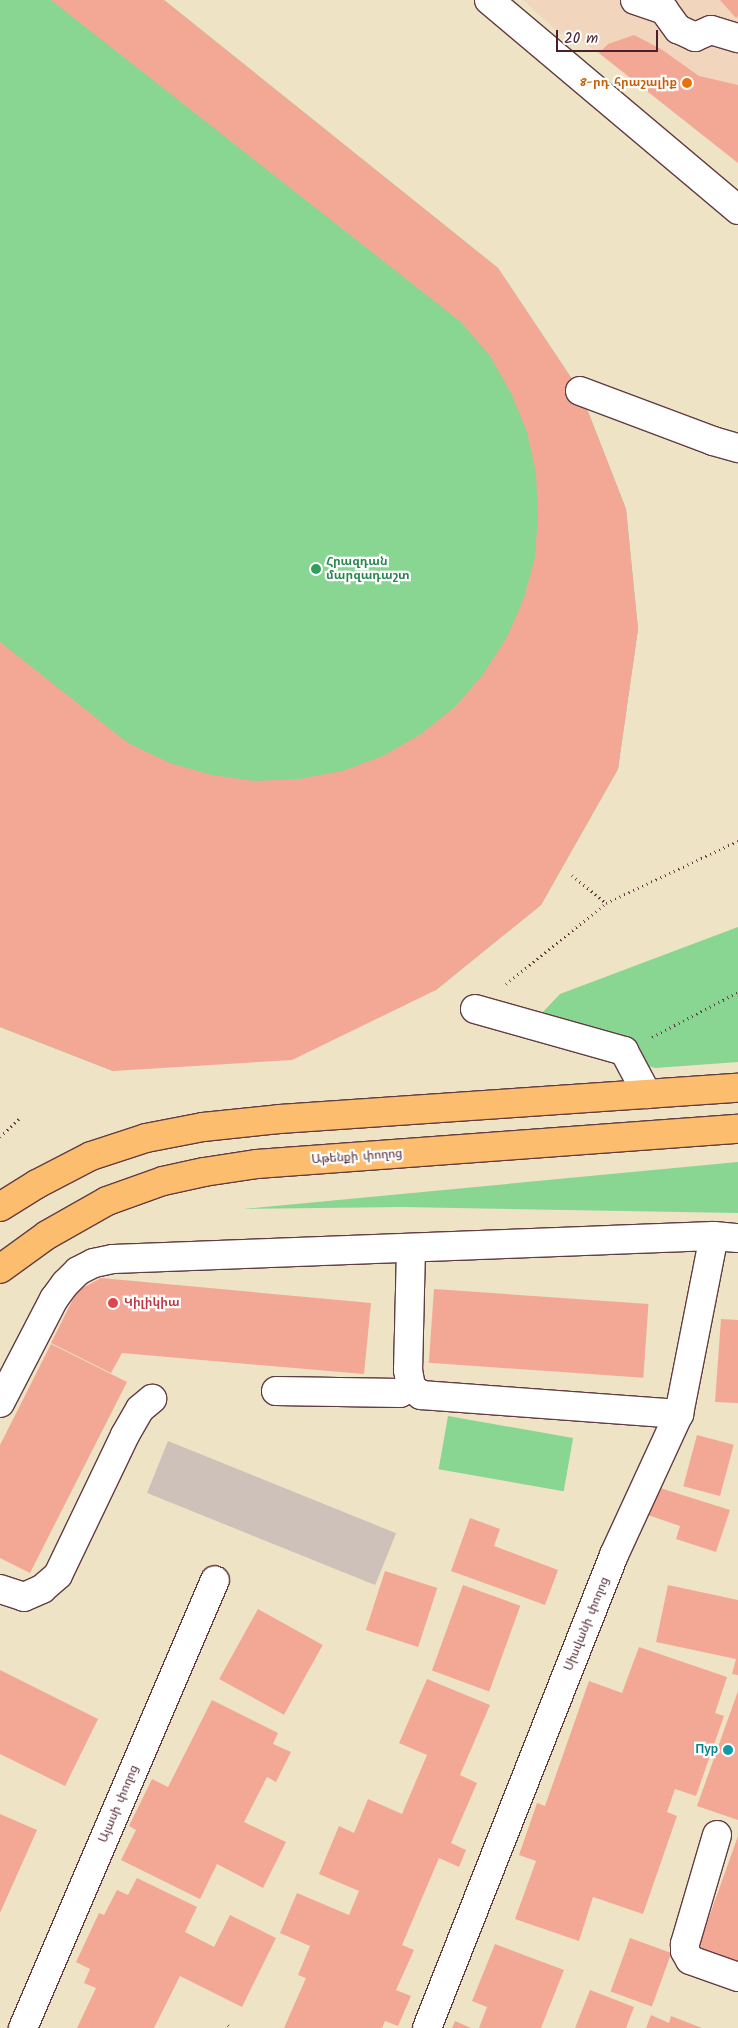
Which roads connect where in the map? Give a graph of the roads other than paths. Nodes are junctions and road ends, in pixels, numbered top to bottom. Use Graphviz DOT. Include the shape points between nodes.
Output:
graph roads {
  1 [pos="489,0"];
  2 [pos="635,0"];
  3 [pos="738,38"];
  4 [pos="738,210"];
  5 [pos="580,391"];
  6 [pos="738,448"];
  7 [pos="475,1009"];
  8 [pos="738,1088"];
  9 [pos="647,1094"];
  10 [pos="738,1129"];
  11 [pos="0,1207"];
  12 [pos="726,1237"];
  13 [pos="411,1249"];
  14 [pos="0,1269"];
  15 [pos="411,1387"];
  16 [pos="276,1391"];
  17 [pos="152,1400"];
  18 [pos="0,1403"];
  19 [pos="679,1414"];
  20 [pos="215,1580"];
  21 [pos="0,1589"];
  22 [pos="717,1835"];
  23 [pos="738,1977"];
  24 [pos="22,2028"];
  25 [pos="427,2028"];
  1 -- 4 [label="street"];
  2 -- 3 [label="street" via="664,10 678,29 695,38 711,30"];
  5 -- 6 [label="street"];
  7 -- 9 [label="street" via="624,1051"];
  8 -- 9 [label="main road"];
  9 -- 11 [label="main road" via="289,1118 203,1127 146,1138 91,1156"];
  10 -- 14 [label="main road, Աթենքի փողոց" via="257,1164 204,1172 163,1181 107,1202 47,1235"];
  12 -- 13 [label="street"];
  12 -- 19 [label="street, Սիսվանի փողոց"];
  13 -- 15 [label="street" via="408,1370"];
  13 -- 18 [label="street" via="113,1259 94,1263 78,1271 65,1284"];
  15 -- 16 [label="street" via="400,1393"];
  15 -- 19 [label="street" via="421,1395"];
  17 -- 21 [label="street" via="140,1410 125,1435 58,1575 42,1589 24,1597"];
  19 -- 25 [label="street, Սիսվանի փողոց" via="614,1555"];
  20 -- 24 [label="street, Այասի փողոց"];
  22 -- 23 [label="street" via="684,1944 685,1952 690,1960"];
}
